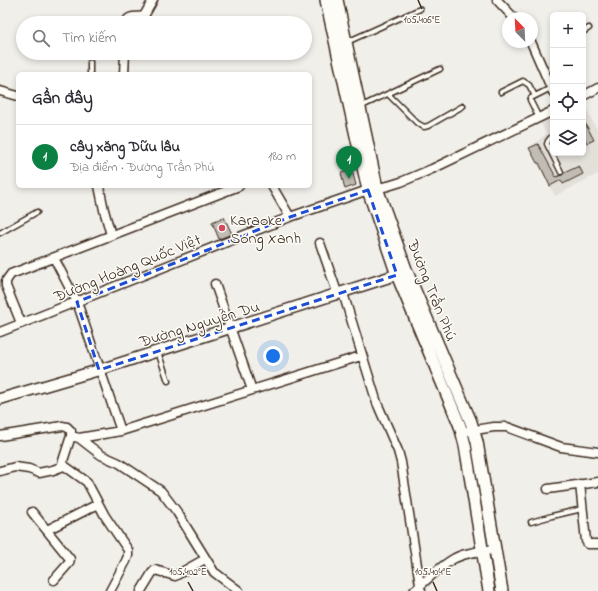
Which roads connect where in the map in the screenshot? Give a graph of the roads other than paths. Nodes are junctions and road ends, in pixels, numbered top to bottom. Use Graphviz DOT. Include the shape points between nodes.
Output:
graph roads {
  1 [pos="154,0"];
  2 [pos="326,0"];
  3 [pos="338,0"];
  4 [pos="500,1"];
  5 [pos="420,9"];
  6 [pos="509,12"];
  7 [pos="131,16"];
  8 [pos="144,16"];
  9 [pos="144,16"];
  10 [pos="589,28"];
  11 [pos="586,30"];
  12 [pos="346,42"];
  13 [pos="533,48"];
  14 [pos="125,60"];
  15 [pos="90,62"];
  16 [pos="440,69"];
  17 [pos="90,72"];
  18 [pos="124,72"];
  19 [pos="550,86"];
  20 [pos="598,88"];
  21 [pos="0,91"];
  22 [pos="550,91"];
  23 [pos="501,92"];
  24 [pos="388,94"];
  25 [pos="586,94"];
  26 [pos="16,95"];
  27 [pos="535,96"];
  28 [pos="463,106"];
  29 [pos="360,107"];
  30 [pos="550,112"];
  31 [pos="539,118"];
  32 [pos="550,139"];
  33 [pos="550,150"];
  34 [pos="553,156"];
  35 [pos="561,172"];
  36 [pos="100,188"];
  37 [pos="234,188"];
  38 [pos="273,188"];
  39 [pos="372,189"];
  40 [pos="37,212"];
  41 [pos="290,217"];
  42 [pos="0,233"];
  43 [pos="111,234"];
  44 [pos="320,243"];
  45 [pos="54,258"];
  46 [pos="402,273"];
  47 [pos="215,284"];
  48 [pos="340,294"];
  49 [pos="77,302"];
  50 [pos="21,324"];
  51 [pos="230,328"];
  52 [pos="0,332"];
  53 [pos="158,351"];
  54 [pos="361,356"];
  55 [pos="100,370"];
  56 [pos="168,381"];
  57 [pos="252,390"];
  58 [pos="0,399"];
  59 [pos="121,431"];
  60 [pos="467,431"];
  61 [pos="0,436"];
  62 [pos="75,437"];
  63 [pos="598,452"];
  64 [pos="62,464"];
  65 [pos="0,471"];
  66 [pos="598,482"];
  67 [pos="580,484"];
  68 [pos="548,489"];
  69 [pos="98,504"];
  70 [pos="583,509"];
  71 [pos="32,512"];
  72 [pos="532,522"];
  73 [pos="47,530"];
  74 [pos="598,544"];
  75 [pos="495,550"];
  76 [pos="482,551"];
  77 [pos="205,559"];
  78 [pos="54,580"];
  79 [pos="418,589"];
  80 [pos="235,590"];
  81 [pos="110,591"];
  82 [pos="141,591"];
  83 [pos="489,591"];
  84 [pos="502,591"];
  1 -- 9 [label="street"];
  2 -- 39 [label="main road, Đường Trần Phú"];
  3 -- 12 [label="main road, Đường Trần Phú"];
  4 -- 6 [label="street"];
  5 -- 12 [label="lane"];
  7 -- 8 [label="street"];
  10 -- 11 [label="lane"];
  12 -- 29 [label="main road, Đường Trần Phú"];
  13 -- 19 [label="street"];
  14 -- 18 [label="street"];
  15 -- 17 [label="lane"];
  16 -- 24 [label="lane"];
  20 -- 25 [label="street"];
  21 -- 26 [label="street"];
  22 -- 27 [label="lane"];
  23 -- 27 [label="lane" via="524,81"];
  24 -- 28 [label="lane" via="424,127"];
  24 -- 29 [label="lane"];
  27 -- 31 [label="lane" via="530,100"];
  29 -- 39 [label="main road, Đường Trần Phú"];
  30 -- 31 [label="street, Đường Hoàng Quốc Việt"];
  31 -- 39 [label="street, Đường Hoàng Quốc Việt" via="432,169 388,186"];
  32 -- 33 [label="lane" via="547,144"];
  34 -- 35 [label="lane"];
  36 -- 43 [label="street"];
  37 -- 43 [label="street"];
  38 -- 41 [label="street"];
  39 -- 41 [label="street, Đường Hoàng Quốc Việt"];
  39 -- 46 [label="main road, Đường Trần Phú"];
  40 -- 42 [label="lane"];
  41 -- 49 [label="street, Đường Hoàng Quốc Việt"];
  43 -- 45 [label="street"];
  44 -- 48 [label="street"];
  45 -- 49 [label="street"];
  45 -- 50 [label="street" via="11,274 6,281"];
  46 -- 48 [label="street, Đường Nguyễn Du"];
  46 -- 60 [label="main road, Đường Trần Phú"];
  47 -- 51 [label="street"];
  48 -- 51 [label="street, Đường Nguyễn Du"];
  48 -- 54 [label="street"];
  49 -- 50 [label="street, Đường Hoàng Quốc Việt"];
  49 -- 55 [label="street"];
  50 -- 52 [label="street, Đường Hoàng Quốc Việt"];
  51 -- 53 [label="street, Đường Nguyễn Du"];
  51 -- 57 [label="street"];
  53 -- 55 [label="street, Đường Nguyễn Du"];
  53 -- 56 [label="lane"];
  54 -- 57 [label="street"];
  54 -- 79 [label="street" via="401,462"];
  55 -- 58 [label="street, Đường Nguyễn Du"];
  55 -- 59 [label="street"];
  57 -- 59 [label="street"];
  59 -- 62 [label="street"];
  60 -- 63 [label="street" via="507,427 561,448"];
  60 -- 75 [label="main road, Đường Trần Phú" via="476,442"];
  60 -- 76 [label="main road, Đường Trần Phú" via="465,445"];
  61 -- 62 [label="street" via="62,426 67,427"];
  62 -- 64 [label="street"];
  62 -- 77 [label="street" via="161,490"];
  64 -- 65 [label="street" via="39,474 15,467"];
  64 -- 69 [label="street" via="87,482"];
  66 -- 67 [label="street"];
  67 -- 68 [label="street"];
  67 -- 70 [label="street"];
  69 -- 73 [label="street"];
  69 -- 81 [label="street" via="128,550 126,561"];
  70 -- 72 [label="lane"];
  70 -- 74 [label="street" via="586,541 588,544"];
  71 -- 73 [label="street"];
  73 -- 78 [label="street" via="70,558"];
  75 -- 76 [label="street"];
  75 -- 84 [label="main road, Đường Trần Phú"];
  76 -- 79 [label="street" via="457,557"];
  76 -- 83 [label="main road, Đường Trần Phú"];
  77 -- 80 [label="street" via="214,572"];
  77 -- 82 [label="street" via="175,576 155,570"];
}
